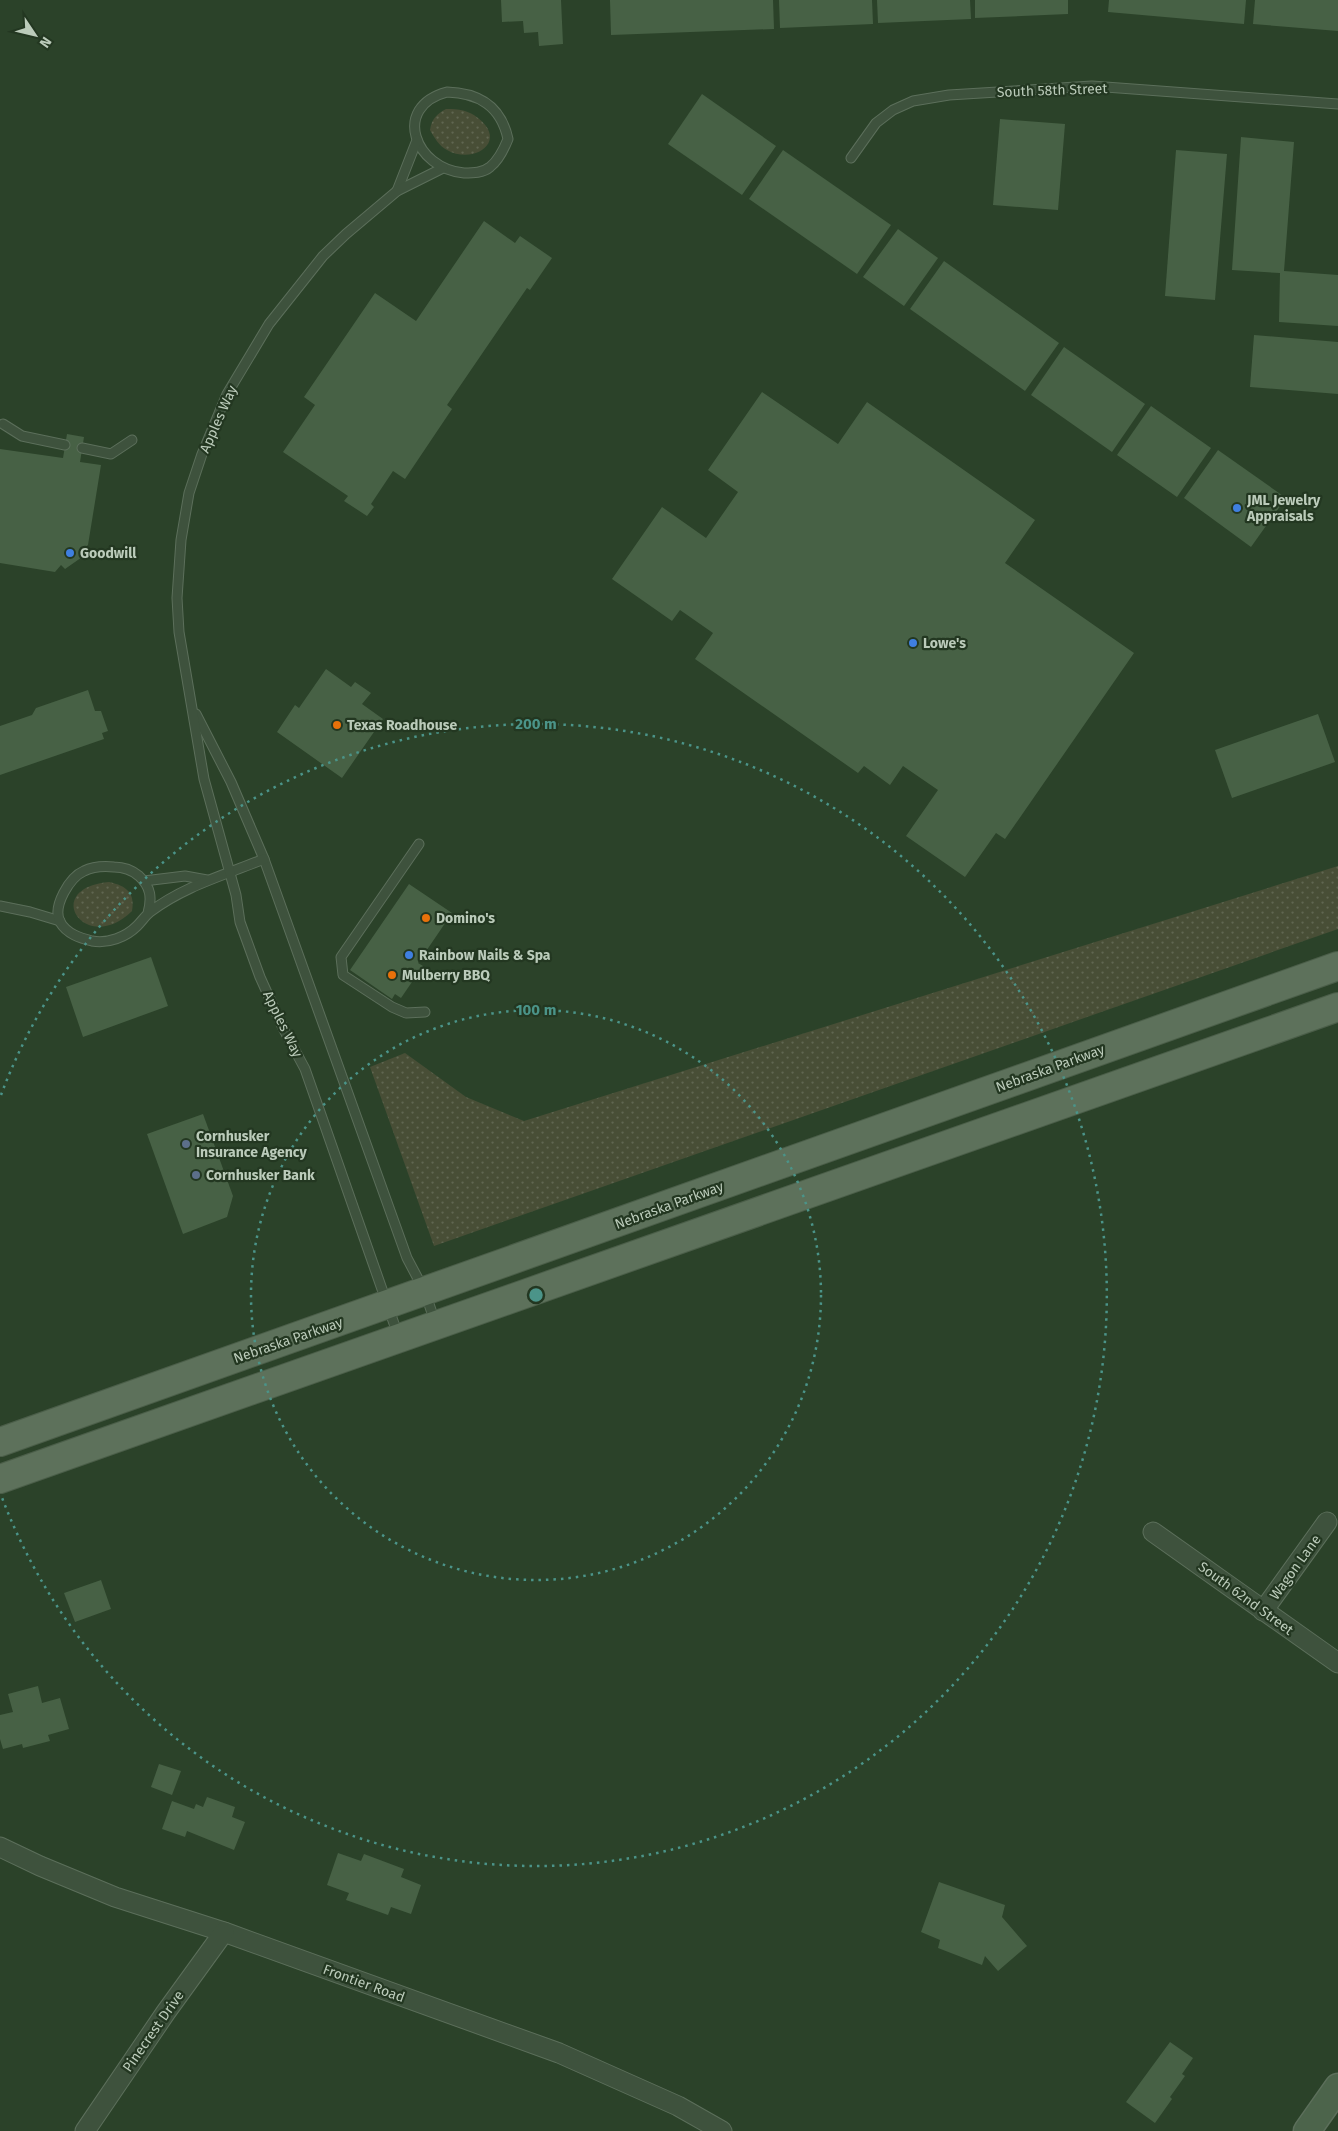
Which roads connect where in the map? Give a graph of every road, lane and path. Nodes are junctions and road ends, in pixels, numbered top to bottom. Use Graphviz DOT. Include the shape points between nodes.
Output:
graph roads {
  1 [pos="1338,104"];
  2 [pos="417,140"];
  3 [pos="851,158"];
  4 [pos="443,168"];
  5 [pos="397,190"];
  6 [pos="3,424"];
  7 [pos="132,440"];
  8 [pos="65,445"];
  9 [pos="82,448"];
  10 [pos="192,705"];
  11 [pos="420,844"];
  12 [pos="264,859"];
  13 [pos="230,873"];
  14 [pos="207,880"];
  15 [pos="144,881"];
  16 [pos="1,906"];
  17 [pos="148,913"];
  18 [pos="60,921"];
  19 [pos="1338,966"];
  20 [pos="1338,1007"];
  21 [pos="425,1012"];
  22 [pos="425,1292"];
  23 [pos="387,1305"];
  24 [pos="436,1324"];
  25 [pos="399,1337"];
  26 [pos="0,1442"];
  27 [pos="0,1478"];
  28 [pos="1327,1522"];
  29 [pos="1154,1532"];
  30 [pos="1263,1611"];
  31 [pos="1338,1663"];
  32 [pos="0,1847"];
  33 [pos="224,1932"];
  34 [pos="1338,2087"];
  35 [pos="85,2131"];
  36 [pos="722,2131"];
  37 [pos="1307,2131"];
  1 -- 3 [label="lane, South 58th Street" via="1092,86 949,94 913,100 893,110 876,123"];
  2 -- 4 [label="lane" via="424,153"];
  2 -- 4 [label="lane" via="414,129 422,105 438,94 471,94 492,108 504,124 508,139 499,157 488,169 475,173"];
  2 -- 5 [label="lane, Apples Way"];
  4 -- 5 [label="lane, Apples Way"];
  5 -- 10 [label="lane, Apples Way" via="323,256 268,324 228,394 205,446 189,494 177,598 179,632"];
  6 -- 8 [label="lane" via="22,436"];
  7 -- 9 [label="lane" via="111,454"];
  10 -- 12 [label="lane, Apples Way"];
  10 -- 13 [label="lane, Apples Way" via="204,779"];
  11 -- 21 [label="lane" via="341,957 343,975 392,1007 406,1013"];
  12 -- 13 [label="lane"];
  12 -- 22 [label="lane, Apples Way" via="407,1258"];
  13 -- 14 [label="lane"];
  13 -- 23 [label="lane, Apples Way" via="244,931 282,1028 305,1069"];
  14 -- 15 [label="lane" via="185,876"];
  14 -- 17 [label="lane"];
  15 -- 17 [label="lane" via="151,892"];
  15 -- 18 [label="lane" via="137,874 118,867 84,871 75,876 63,892"];
  16 -- 18 [label="lane"];
  17 -- 18 [label="lane" via="130,932 101,941 68,932"];
  19 -- 22 [label="main road, Nebraska Parkway"];
  20 -- 24 [label="main road"];
  22 -- 23 [label="main road, Nebraska Parkway"];
  22 -- 24 [label="lane, Apples Way"];
  23 -- 25 [label="lane, Apples Way"];
  23 -- 26 [label="main road, Nebraska Parkway"];
  24 -- 25 [label="main road"];
  25 -- 27 [label="main road"];
  28 -- 30 [label="street, Wagon Lane"];
  29 -- 30 [label="street, South 62nd Street"];
  30 -- 31 [label="street, South 62nd Street"];
  32 -- 33 [label="street, Frontier Road" via="115,1897"];
  33 -- 35 [label="street, Pinecrest Drive"];
  33 -- 36 [label="street, Frontier Road" via="559,2053 678,2106"];
  34 -- 37 [label="main road"];
}
